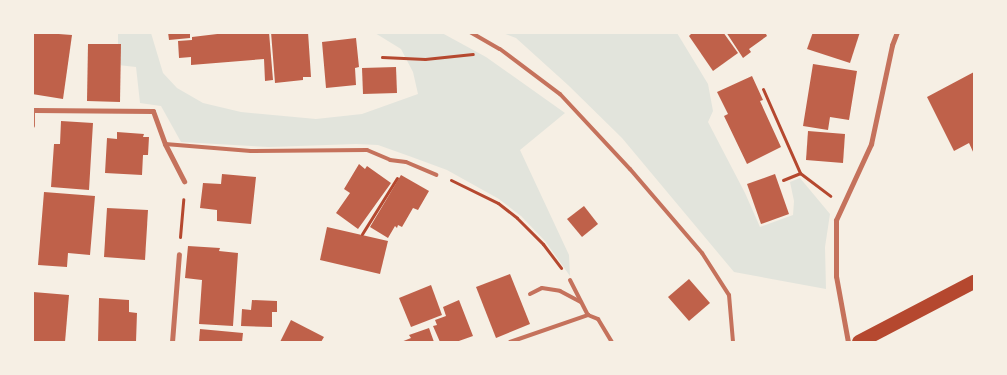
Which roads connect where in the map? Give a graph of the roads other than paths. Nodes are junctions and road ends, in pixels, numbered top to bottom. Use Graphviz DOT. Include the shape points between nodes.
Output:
graph roads {
  1 [pos="470,32"];
  2 [pos="897,32"];
  3 [pos="33,110"];
  4 [pos="32,125"];
  5 [pos="165,144"];
  6 [pos="436,174"];
  7 [pos="184,181"];
  8 [pos="179,254"];
  9 [pos="570,280"];
  10 [pos="974,282"];
  11 [pos="530,294"];
  12 [pos="582,302"];
  13 [pos="588,316"];
  14 [pos="172,342"];
  15 [pos="510,342"];
  16 [pos="612,342"];
  17 [pos="733,342"];
  18 [pos="848,342"];
  19 [pos="859,342"];
  1 -- 17 [label="lane" via="500,49 560,94 702,253 729,295"];
  2 -- 18 [label="street" via="870,144 836,220 836,276"];
  3 -- 4 [label="street"];
  3 -- 5 [label="street" via="153,111"];
  5 -- 6 [label="lane" via="251,151 367,150"];
  5 -- 7 [label="street"];
  8 -- 14 [label="street"];
  9 -- 12 [label="lane"];
  10 -- 19 [label="highway"];
  11 -- 12 [label="lane" via="542,288 560,291"];
  12 -- 13 [label="lane"];
  13 -- 15 [label="lane"];
  13 -- 16 [label="lane" via="598,320"];
}
